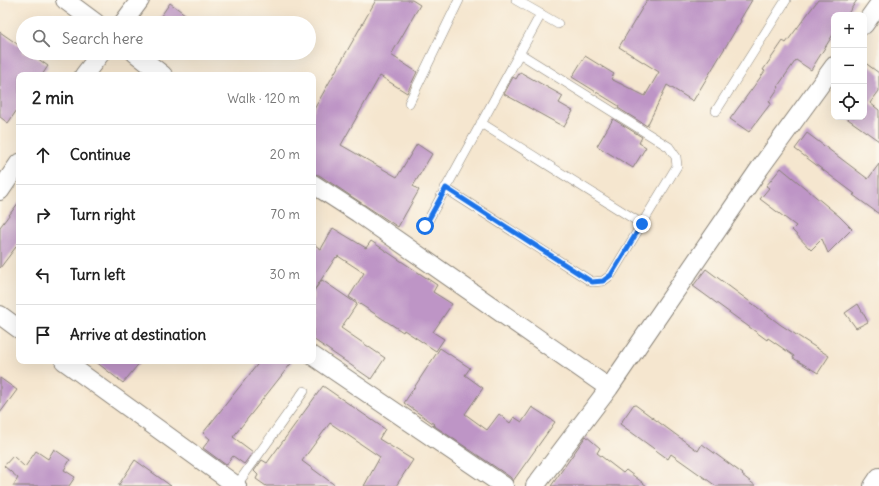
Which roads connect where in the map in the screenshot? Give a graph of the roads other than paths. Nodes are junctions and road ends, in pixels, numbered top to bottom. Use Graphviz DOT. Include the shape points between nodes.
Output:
graph roads {
  1 [pos="65,0"];
  2 [pos="140,0"];
  3 [pos="459,0"];
  4 [pos="516,0"];
  5 [pos="786,0"];
  6 [pos="529,3"];
  7 [pos="879,4"];
  8 [pos="541,14"];
  9 [pos="87,16"];
  10 [pos="128,16"];
  11 [pos="867,21"];
  12 [pos="558,24"];
  13 [pos="519,53"];
  14 [pos="96,60"];
  15 [pos="144,60"];
  16 [pos="831,70"];
  17 [pos="86,72"];
  18 [pos="158,72"];
  19 [pos="409,103"];
  20 [pos="716,111"];
  21 [pos="481,124"];
  22 [pos="16,167"];
  23 [pos="316,186"];
  24 [pos="446,188"];
  25 [pos="0,191"];
  26 [pos="642,224"];
  27 [pos="425,226"];
  28 [pos="0,315"];
  29 [pos="16,326"];
  30 [pos="316,358"];
  31 [pos="68,364"];
  32 [pos="610,388"];
  33 [pos="304,391"];
  34 [pos="879,477"];
  35 [pos="236,486"];
  36 [pos="504,486"];
  37 [pos="536,486"];
  38 [pos="873,486"];
  1 -- 9 [label="street"];
  2 -- 10 [label="street"];
  3 -- 19 [label="lane"];
  4 -- 6 [label="lane"];
  5 -- 20 [label="lane"];
  6 -- 8 [label="lane"];
  7 -- 11 [label="street"];
  8 -- 12 [label="lane"];
  8 -- 13 [label="lane"];
  13 -- 21 [label="lane"];
  13 -- 26 [label="lane" via="669,147 676,157 677,166"];
  14 -- 17 [label="street"];
  15 -- 18 [label="street"];
  16 -- 32 [label="street" via="760,168"];
  21 -- 24 [label="lane"];
  21 -- 26 [label="lane"];
  22 -- 25 [label="street"];
  23 -- 32 [label="street"];
  24 -- 26 [label="lane" via="592,282 603,281 611,275"];
  24 -- 27 [label="lane"];
  28 -- 29 [label="street"];
  30 -- 36 [label="street"];
  31 -- 35 [label="street"];
  32 -- 37 [label="street"];
  33 -- 35 [label="lane"];
  34 -- 38 [label="street"];
}
